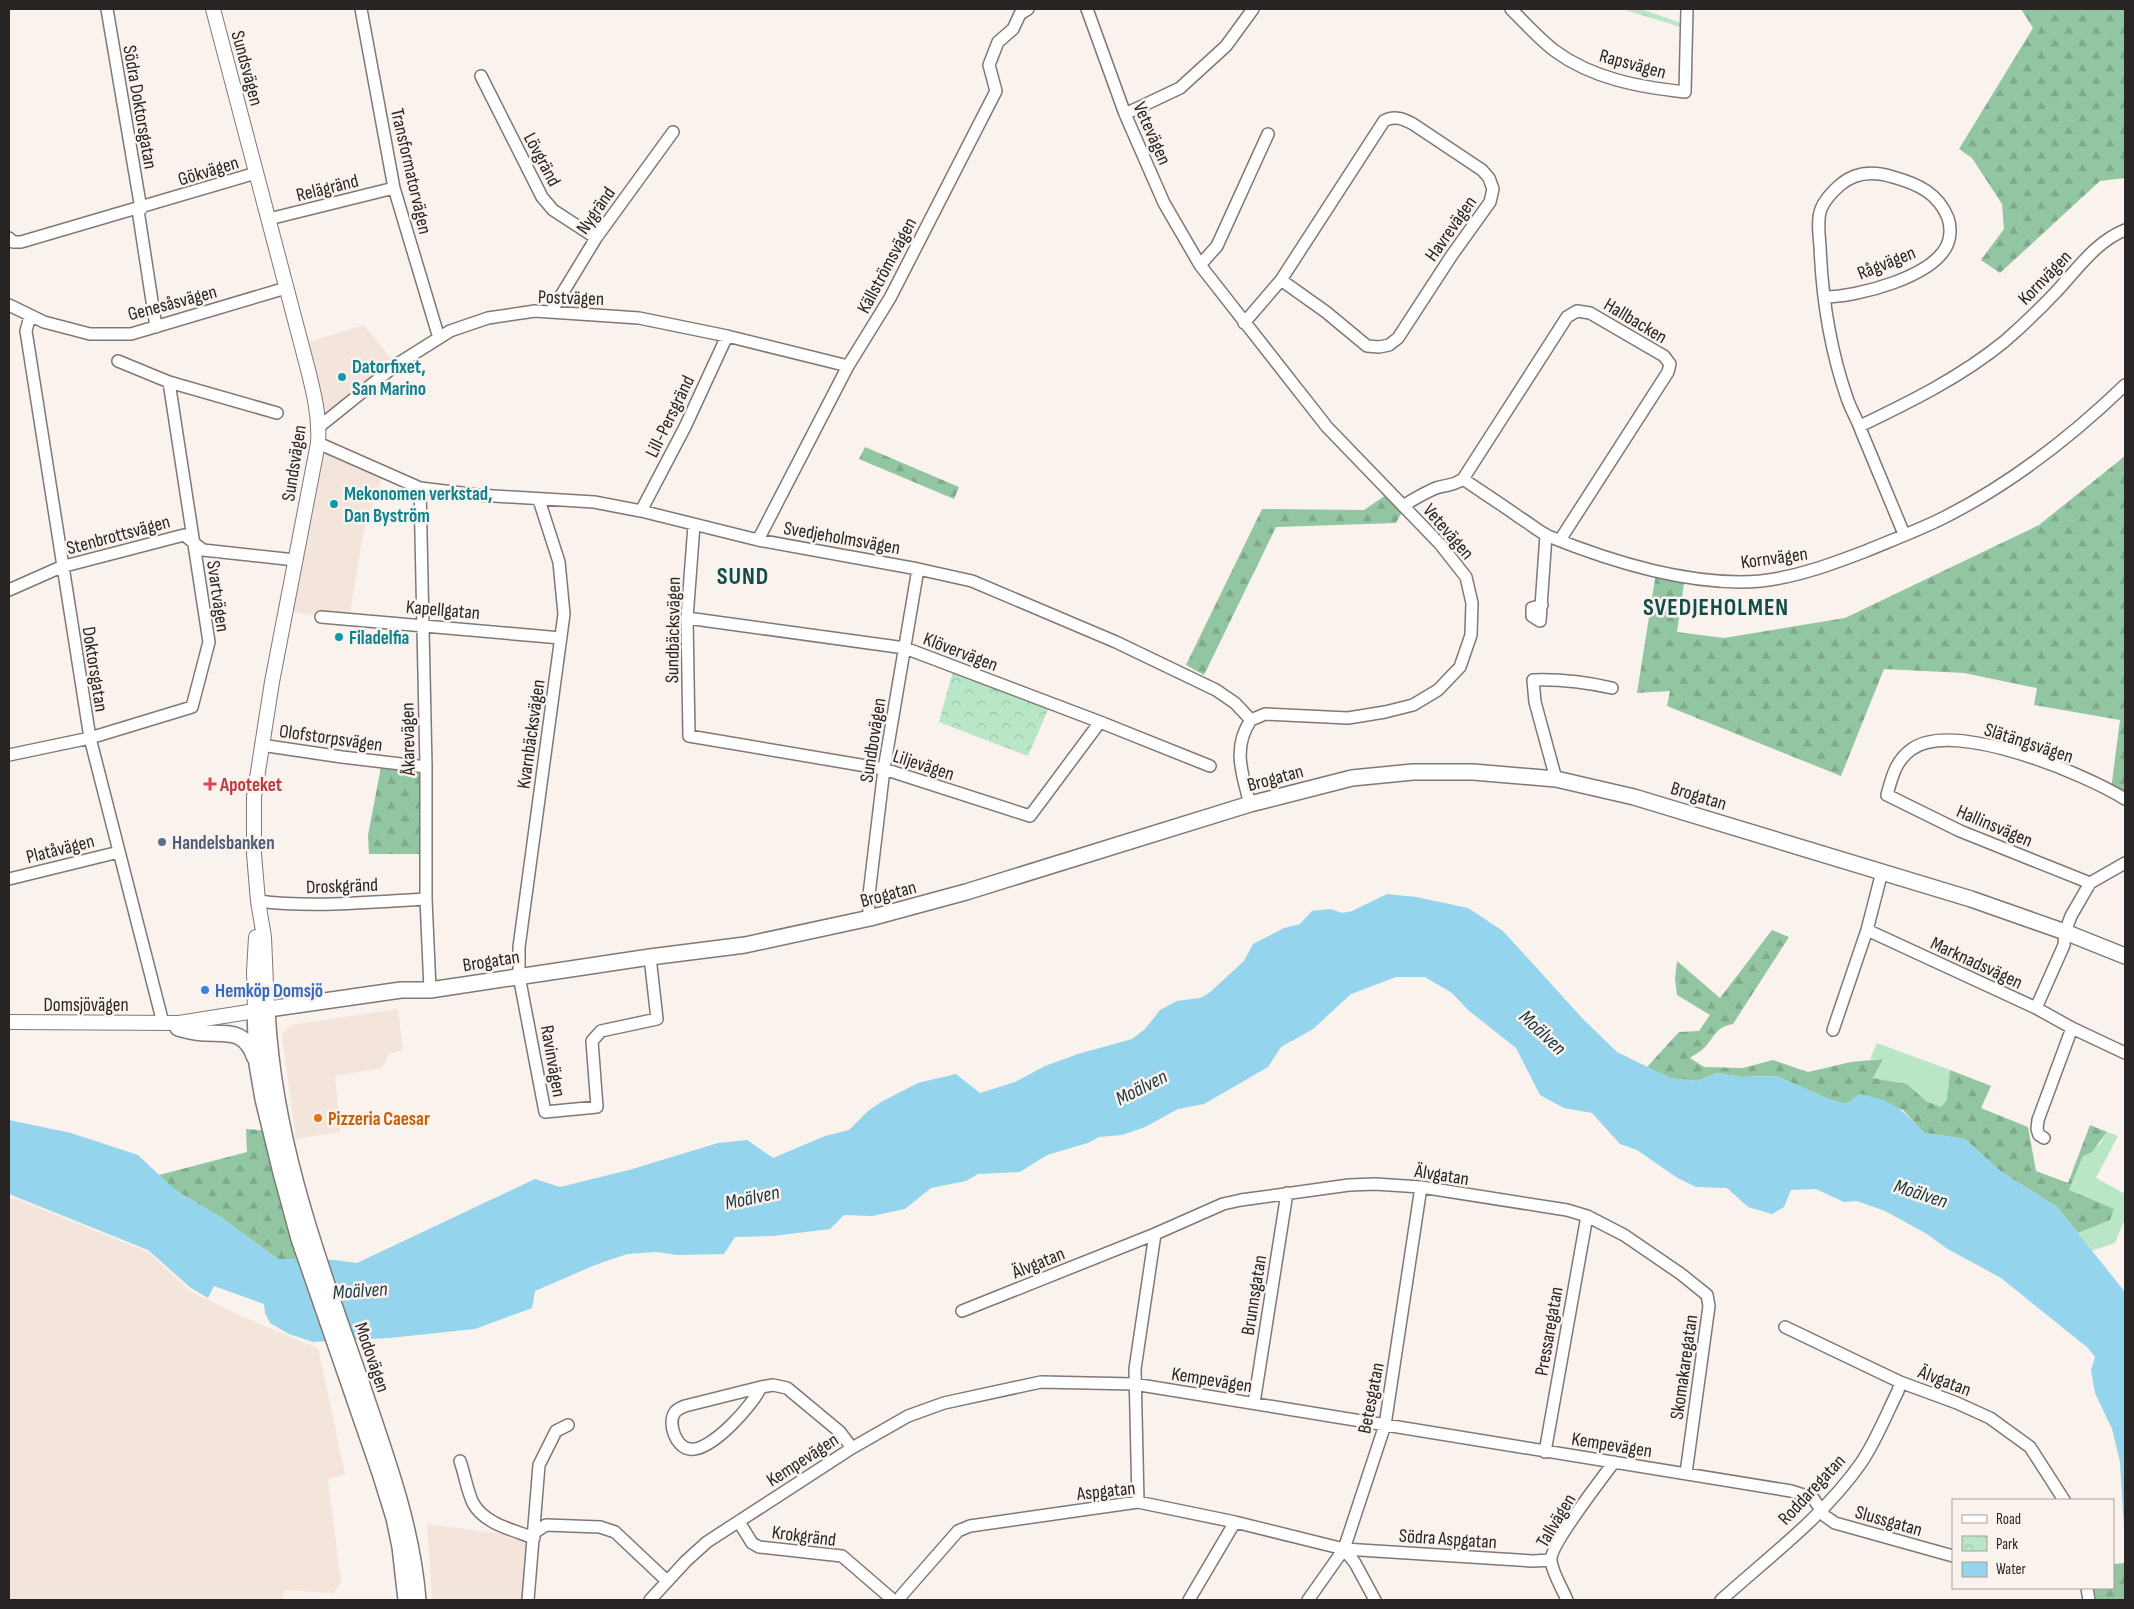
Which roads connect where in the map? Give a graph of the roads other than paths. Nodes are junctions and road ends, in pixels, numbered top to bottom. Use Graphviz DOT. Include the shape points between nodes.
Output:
graph roads {
  1 [pos="107,9"];
  2 [pos="213,9"];
  3 [pos="361,9"];
  4 [pos="1028,9"];
  5 [pos="1087,9"];
  6 [pos="1253,9"];
  7 [pos="1511,9"];
  8 [pos="1687,9"];
  9 [pos="481,76"];
  10 [pos="1124,114"];
  11 [pos="673,132"];
  12 [pos="1268,134"];
  13 [pos="256,173"];
  14 [pos="394,188"];
  15 [pos="139,209"];
  16 [pos="270,219"];
  17 [pos="2125,230"];
  18 [pos="9,238"];
  19 [pos="596,238"];
  20 [pos="1200,265"];
  21 [pos="1281,280"];
  22 [pos="286,288"];
  23 [pos="1824,297"];
  24 [pos="9,305"];
  25 [pos="551,312"];
  26 [pos="30,316"];
  27 [pos="1244,323"];
  28 [pos="156,327"];
  29 [pos="727,336"];
  30 [pos="438,338"];
  31 [pos="118,361"];
  32 [pos="848,366"];
  33 [pos="169,382"];
  34 [pos="2125,385"];
  35 [pos="277,413"];
  36 [pos="320,426"];
  37 [pos="1860,426"];
  38 [pos="318,443"];
  39 [pos="1463,479"];
  40 [pos="420,488"];
  41 [pos="539,500"];
  42 [pos="1404,506"];
  43 [pos="641,510"];
  44 [pos="694,525"];
  45 [pos="1904,534"];
  46 [pos="1546,535"];
  47 [pos="758,540"];
  48 [pos="1560,540"];
  49 [pos="194,541"];
  50 [pos="295,560"];
  51 [pos="61,567"];
  52 [pos="918,568"];
  53 [pos="9,590"];
  54 [pos="1542,605"];
  55 [pos="321,617"];
  56 [pos="687,618"];
  57 [pos="422,625"];
  58 [pos="561,638"];
  59 [pos="905,648"];
  60 [pos="1612,688"];
  61 [pos="1251,720"];
  62 [pos="1100,722"];
  63 [pos="690,736"];
  64 [pos="90,738"];
  65 [pos="261,745"];
  66 [pos="9,755"];
  67 [pos="1210,766"];
  68 [pos="426,767"];
  69 [pos="884,769"];
  70 [pos="1556,779"];
  71 [pos="1887,795"];
  72 [pos="2125,799"];
  73 [pos="1250,804"];
  74 [pos="119,852"];
  75 [pos="2125,863"];
  76 [pos="1882,872"];
  77 [pos="9,878"];
  78 [pos="2090,883"];
  79 [pos="426,899"];
  80 [pos="258,901"];
  81 [pos="870,918"];
  82 [pos="1867,930"];
  83 [pos="2065,932"];
  84 [pos="2125,956"];
  85 [pos="650,957"];
  86 [pos="519,976"];
  87 [pos="430,990"];
  88 [pos="2036,1008"];
  89 [pos="262,1014"];
  90 [pos="9,1022"];
  91 [pos="163,1023"];
  92 [pos="178,1028"];
  93 [pos="2072,1028"];
  94 [pos="1833,1030"];
  95 [pos="2125,1053"];
  96 [pos="257,1064"];
  97 [pos="2044,1138"];
  98 [pos="1421,1187"];
  99 [pos="1287,1193"];
  100 [pos="1586,1216"];
  101 [pos="1155,1234"];
  102 [pos="305,1237"];
  103 [pos="1707,1295"];
  104 [pos="962,1311"];
  105 [pos="1786,1327"];
  106 [pos="349,1365"];
  107 [pos="1900,1382"];
  108 [pos="1134,1384"];
  109 [pos="761,1387"];
  110 [pos="1254,1403"];
  111 [pos="568,1425"];
  112 [pos="1385,1425"];
  113 [pos="852,1448"];
  114 [pos="1545,1452"];
  115 [pos="460,1461"];
  116 [pos="1614,1462"];
  117 [pos="1686,1473"];
  118 [pos="2063,1499"];
  119 [pos="1138,1502"];
  120 [pos="1820,1510"];
  121 [pos="738,1522"];
  122 [pos="1235,1522"];
  123 [pos="535,1535"];
  124 [pos="1344,1549"];
  125 [pos="1952,1556"];
  126 [pos="1550,1560"];
  127 [pos="667,1581"];
  128 [pos="406,1600"];
  129 [pos="418,1600"];
  130 [pos="528,1600"];
  131 [pos="650,1600"];
  132 [pos="893,1600"];
  133 [pos="899,1600"];
  134 [pos="1189,1600"];
  135 [pos="1308,1600"];
  136 [pos="1376,1600"];
  137 [pos="1567,1600"];
  138 [pos="1721,1600"];
  1 -- 15 [label="street, Södra Doktorsgatan"];
  2 -- 13 [label="street, Sundsvägen"];
  3 -- 14 [label="street, Transformatorvägen"];
  4 -- 32 [label="street, Källströmsvägen" via="1020,14 1013,29 998,42 989,65 996,91 890,298"];
  5 -- 10 [label="street, Vetevägen"];
  6 -- 10 [label="street" via="1226,46 1180,88"];
  7 -- 8 [label="street, Rapsvägen" via="1556,51 1586,69 1651,89 1685,92"];
  9 -- 19 [label="street, Lövgränd" via="542,197 553,210"];
  10 -- 20 [label="street, Vetevägen" via="1164,203"];
  11 -- 19 [label="street, Nygränd"];
  12 -- 20 [label="street" via="1217,246"];
  13 -- 15 [label="street, Gökvägen"];
  13 -- 16 [label="street, Sundsvägen"];
  14 -- 16 [label="street, Relägränd"];
  14 -- 30 [label="street, Transformatorvägen"];
  15 -- 18 [label="street" via="21,242 13,242"];
  15 -- 28 [label="street, Södra Doktorsgatan"];
  16 -- 22 [label="street, Sundsvägen"];
  17 -- 37 [label="street, Kornvägen" via="2107,239 2048,300 1964,371"];
  19 -- 25 [label="street, Nygränd"];
  20 -- 27 [label="street, Vetevägen"];
  21 -- 21 [label="street, Havrevägen" via="1389,118 1404,119 1414,124 1489,178 1492,189 1490,202 1398,338 1390,345 1367,346"];
  21 -- 27 [label="street, Havrevägen"];
  22 -- 28 [label="street, Genesåsvägen"];
  22 -- 36 [label="street, Sundsvägen" via="315,395"];
  23 -- 23 [label="street, Rågvägen" via="1820,210 1828,196 1842,183 1870,173 1885,174 1924,188 1936,197 1944,209 1951,234 1938,257 1909,276 1876,289"];
  23 -- 37 [label="street, Rågvägen" via="1833,350 1848,400"];
  24 -- 26 [label="street, Genesåsvägen"];
  25 -- 29 [label="street, Postvägen" via="639,318"];
  25 -- 30 [label="street, Postvägen" via="488,318"];
  26 -- 28 [label="street, Genesåsvägen" via="90,334 131,334"];
  26 -- 51 [label="street, Doktorsgatan" via="26,331"];
  27 -- 42 [label="street, Vetevägen" via="1327,427"];
  29 -- 32 [label="street, Postvägen"];
  29 -- 43 [label="street, Lill-Persgränd" via="685,427"];
  30 -- 36 [label="street, Postvägen" via="396,365"];
  31 -- 33 [label="street"];
  32 -- 47 [label="street, Källströmsvägen"];
  33 -- 35 [label="street"];
  33 -- 49 [label="street, Svartvägen"];
  34 -- 45 [label="street, Kornvägen" via="2088,420 2025,469 1939,520"];
  36 -- 38 [label="street, Sundsvägen"];
  37 -- 45 [label="street, Rågvägen"];
  38 -- 40 [label="street, Svedjeholmsvägen"];
  38 -- 50 [label="street, Sundsvägen"];
  39 -- 42 [label="street" via="1453,486 1439,487 1423,494"];
  39 -- 46 [label="street, Kornvägen"];
  39 -- 48 [label="street, Hallbacken" via="1567,317 1577,311 1590,313 1664,356 1670,364 1668,372"];
  40 -- 41 [label="street, Svedjeholmsvägen"];
  40 -- 57 [label="street, Åkarevägen"];
  41 -- 43 [label="street, Svedjeholmsvägen" via="594,502"];
  41 -- 58 [label="street, Kvarnbäcksvägen" via="559,562 563,587"];
  42 -- 61 [label="street, Vetevägen" via="1466,577 1472,603 1471,635 1460,667 1438,690 1412,704 1385,712 1348,718 1265,714"];
  43 -- 44 [label="street, Svedjeholmsvägen"];
  44 -- 47 [label="street, Svedjeholmsvägen"];
  44 -- 56 [label="street, Sundbäcksvägen"];
  45 -- 48 [label="street, Kornvägen" via="1819,568 1760,581 1656,572"];
  46 -- 48 [label="street, Kornvägen"];
  46 -- 54 [label="street"];
  47 -- 52 [label="street, Svedjeholmsvägen"];
  49 -- 50 [label="street, Stenbrottsvägen" via="204,550"];
  49 -- 51 [label="street, Stenbrottsvägen" via="184,535"];
  49 -- 64 [label="street, Svartvägen" via="209,642 192,707"];
  50 -- 65 [label="street, Sundsvägen"];
  51 -- 53 [label="street, Stenbrottsvägen"];
  51 -- 64 [label="street, Doktorsgatan"];
  52 -- 59 [label="street, Sundbovägen"];
  52 -- 61 [label="street, Svedjeholmsvägen" via="972,581 1116,642 1216,690"];
  55 -- 57 [label="street, Kapellgatan"];
  56 -- 59 [label="street, Klövervägen"];
  56 -- 63 [label="street, Sundbäcksvägen"];
  57 -- 58 [label="street, Kapellgatan"];
  57 -- 68 [label="street, Åkarevägen"];
  58 -- 86 [label="street, Kvarnbäcksvägen" via="519,947"];
  59 -- 62 [label="street, Klövervägen"];
  59 -- 69 [label="street, Sundbovägen"];
  60 -- 70 [label="street" via="1589,682 1533,680 1534,702"];
  61 -- 73 [label="street" via="1243,731 1239,749"];
  62 -- 67 [label="street, Klövervägen"];
  62 -- 69 [label="street, Liljevägen" via="1030,816"];
  63 -- 69 [label="street, Liljevägen"];
  64 -- 66 [label="street"];
  64 -- 74 [label="street, Doktorsgatan"];
  65 -- 68 [label="street, Olofstorpsvägen"];
  65 -- 80 [label="street, Sundsvägen" via="254,820"];
  68 -- 79 [label="street, Åkarevägen"];
  69 -- 81 [label="street, Sundbovägen" via="868,903"];
  70 -- 73 [label="main road, Brogatan" via="1473,772 1413,772 1352,778"];
  70 -- 76 [label="main road, Brogatan" via="1634,797"];
  71 -- 72 [label="street, Slätängsvägen" via="1901,758 1913,748 1935,739 1984,744 2022,754 2111,790"];
  71 -- 78 [label="street, Hallinsvägen" via="1960,831"];
  73 -- 81 [label="main road, Brogatan" via="966,892"];
  74 -- 77 [label="street, Platåvägen"];
  74 -- 91 [label="street, Doktorsgatan"];
  75 -- 78 [label="street"];
  76 -- 82 [label="street"];
  76 -- 83 [label="main road, Brogatan"];
  78 -- 83 [label="street"];
  79 -- 80 [label="street, Droskgränd" via="328,903"];
  79 -- 87 [label="street, Åkarevägen"];
  80 -- 89 [label="street, Sundsvägen" via="264,937"];
  81 -- 85 [label="main road, Brogatan" via="745,945"];
  82 -- 88 [label="street, Marknadsvägen"];
  82 -- 94 [label="street"];
  83 -- 84 [label="main road, Brogatan"];
  83 -- 88 [label="street" via="2064,946"];
  85 -- 86 [label="main road, Brogatan"];
  85 -- 86 [label="street, Ravinvägen" via="657,1020 601,1031 592,1041 597,1107 545,1112"];
  86 -- 87 [label="main road, Brogatan"];
  87 -- 89 [label="main road, Brogatan" via="401,990"];
  88 -- 93 [label="street, Marknadsvägen"];
  89 -- 91 [label="street, Domsjövägen"];
  89 -- 92 [label="street, Domsjövägen"];
  89 -- 96 [label="main road, Modovägen"];
  89 -- 102 [label="main road, Modovägen"];
  90 -- 91 [label="street, Domsjövägen"];
  91 -- 92 [label="street, Domsjövägen"];
  92 -- 96 [label="main road" via="204,1033 224,1032 241,1037 251,1046"];
  93 -- 95 [label="street, Marknadsvägen"];
  93 -- 97 [label="street" via="2038,1120 2039,1136"];
  96 -- 102 [label="main road, Modovägen" via="270,1131"];
  98 -- 99 [label="street, Älvgatan" via="1362,1184"];
  98 -- 100 [label="street, Älvgatan" via="1567,1210"];
  98 -- 112 [label="street, Betesgatan"];
  99 -- 101 [label="street, Älvgatan" via="1223,1204"];
  99 -- 110 [label="street, Brunnsgatan"];
  100 -- 103 [label="street, Älvgatan" via="1624,1235"];
  100 -- 114 [label="street, Pressaregatan"];
  101 -- 104 [label="street, Älvgatan"];
  101 -- 108 [label="street"];
  102 -- 106 [label="main road, Modovägen"];
  103 -- 117 [label="street, Skomakaregatan" via="1709,1306"];
  105 -- 107 [label="street, Älvgatan"];
  106 -- 128 [label="main road, Modovägen" via="394,1518"];
  106 -- 129 [label="main road, Modovägen" via="391,1469 415,1566"];
  107 -- 118 [label="street, Älvgatan" via="1957,1402 2009,1430 2030,1446"];
  107 -- 120 [label="street, Roddaregatan" via="1860,1464"];
  108 -- 110 [label="street, Kempevägen"];
  108 -- 113 [label="street, Kempevägen" via="1041,1382 1006,1388 944,1403 908,1416"];
  108 -- 119 [label="street"];
  109 -- 109 [label="street" via="676,1410 673,1416 676,1440 690,1450 708,1445 757,1397"];
  109 -- 113 [label="street" via="788,1388 840,1432"];
  110 -- 112 [label="street, Kempevägen"];
  111 -- 123 [label="street" via="556,1431 539,1465"];
  112 -- 114 [label="street, Kempevägen"];
  112 -- 124 [label="street, Betesgatan"];
  113 -- 121 [label="street, Kempevägen"];
  114 -- 116 [label="street, Kempevägen"];
  115 -- 123 [label="street" via="473,1503 481,1513 491,1520"];
  116 -- 117 [label="street, Kempevägen"];
  116 -- 126 [label="street, Tallvägen" via="1567,1528"];
  117 -- 120 [label="street, Kempevägen" via="1809,1496"];
  119 -- 122 [label="street, Aspgatan"];
  119 -- 133 [label="street, Aspgatan" via="973,1525 958,1531"];
  120 -- 125 [label="street, Slussgatan" via="1835,1523"];
  120 -- 138 [label="street, Roddaregatan"];
  121 -- 127 [label="street, Kempevägen" via="707,1542"];
  121 -- 132 [label="street, Krokgränd" via="759,1548 842,1556"];
  122 -- 124 [label="street, Aspgatan"];
  122 -- 134 [label="street"];
  123 -- 127 [label="street" via="546,1524 600,1527 615,1532"];
  123 -- 130 [label="street"];
  124 -- 126 [label="street, Södra Aspgatan"];
  124 -- 135 [label="street, Betesgatan"];
  124 -- 136 [label="street"];
  126 -- 137 [label="street, Tallvägen"];
  127 -- 131 [label="street, Kempevägen"];
}
